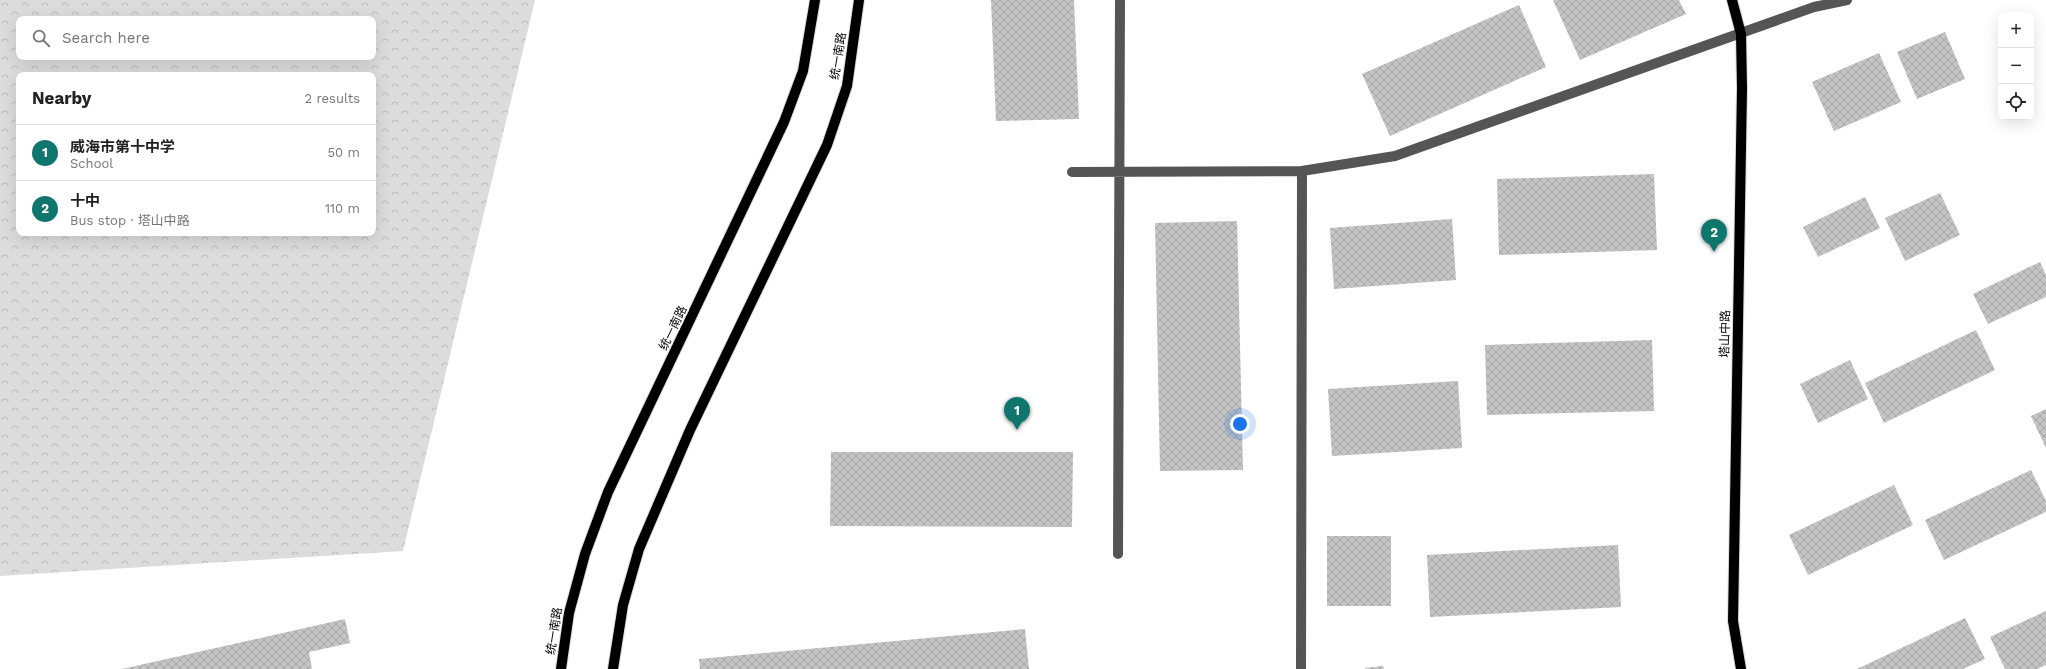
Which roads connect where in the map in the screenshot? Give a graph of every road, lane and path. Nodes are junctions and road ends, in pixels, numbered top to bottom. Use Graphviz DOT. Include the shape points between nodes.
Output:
graph roads {
  1 [pos="815,0"];
  2 [pos="859,0"];
  3 [pos="1120,0"];
  4 [pos="1732,0"];
  5 [pos="1847,0"];
  6 [pos="1741,34"];
  7 [pos="1302,171"];
  8 [pos="1072,172"];
  9 [pos="1118,172"];
  10 [pos="1118,554"];
  11 [pos="560,669"];
  12 [pos="613,669"];
  13 [pos="1301,669"];
  14 [pos="1741,669"];
  1 -- 11 [label="main road, 统一南路" via="803,71 784,122 608,492 592,533 569,613"];
  2 -- 12 [label="main road, 统一南路" via="847,86 827,145 693,423 639,548 623,605"];
  3 -- 9 [label="street"];
  4 -- 6 [label="main road, 塔山中路"];
  5 -- 6 [label="street" via="1814,7"];
  6 -- 7 [label="street" via="1395,156"];
  6 -- 14 [label="main road, 塔山中路" via="1733,621"];
  7 -- 9 [label="street"];
  7 -- 13 [label="street"];
  8 -- 9 [label="street"];
  9 -- 10 [label="street"];
}
